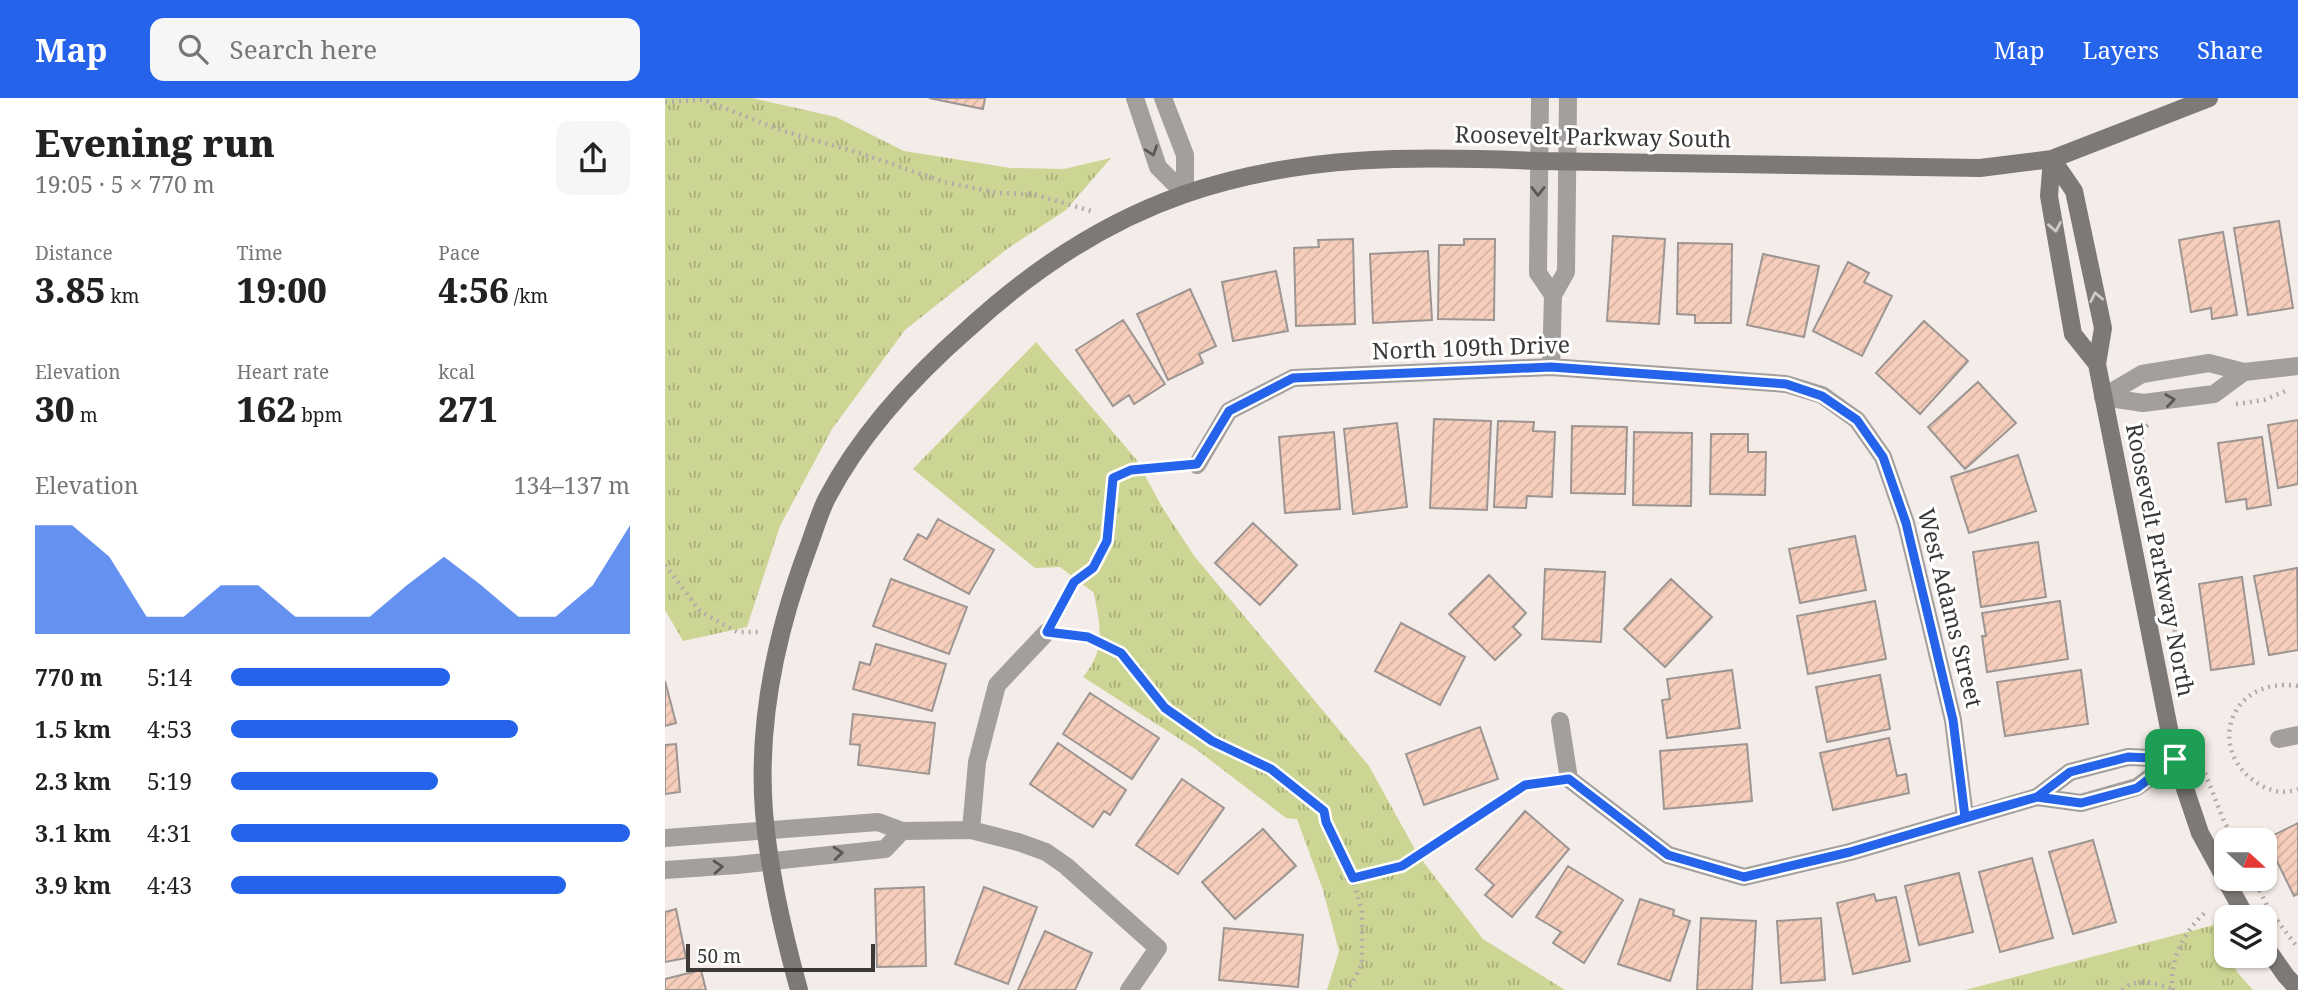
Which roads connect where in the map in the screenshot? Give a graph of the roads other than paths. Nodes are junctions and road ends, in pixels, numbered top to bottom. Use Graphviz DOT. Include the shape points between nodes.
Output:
graph roads {
  1 [pos="1135,98"];
  2 [pos="1163,98"];
  3 [pos="1540,98"];
  4 [pos="1567,98"];
  5 [pos="2209,98"];
  6 [pos="2052,159"];
  7 [pos="1538,161"];
  8 [pos="1567,162"];
  9 [pos="1185,194"];
  10 [pos="1553,295"];
  11 [pos="2097,364"];
  12 [pos="2298,366"];
  13 [pos="1551,367"];
  14 [pos="2244,372"];
  15 [pos="2103,397"];
  16 [pos="1857,420"];
  17 [pos="1197,464"];
  18 [pos="1047,632"];
  19 [pos="1560,721"];
  20 [pos="2298,734"];
  21 [pos="2279,739"];
  22 [pos="2175,759"];
  23 [pos="2037,797"];
  24 [pos="1965,817"];
  25 [pos="971,830"];
  26 [pos="767,831"];
  27 [pos="902,831"];
  28 [pos="665,838"];
  29 [pos="770,861"];
  30 [pos="665,870"];
  31 [pos="2239,905"];
  32 [pos="2277,964"];
  33 [pos="2298,989"];
  34 [pos="799,990"];
  35 [pos="1129,990"];
  1 -- 9 [label="street, one-way" via="1157,167"];
  2 -- 9 [label="street" via="1185,155"];
  3 -- 7 [label="street"];
  4 -- 8 [label="street"];
  5 -- 6 [label="street, Roosevelt Parkway South"];
  6 -- 8 [label="street, Roosevelt Parkway South" via="1980,167"];
  11 -- 6 [label="street, Roosevelt Parkway North, one-way" via="2103,328 2074,191"];
  6 -- 11 [label="street, Roosevelt Parkway North, one-way" via="2049,196 2073,334"];
  7 -- 8 [label="street, Roosevelt Parkway South"];
  7 -- 9 [label="street, Roosevelt Parkway South" via="1471,158 1309,164"];
  7 -- 10 [label="street, one-way" via="1538,272"];
  8 -- 10 [label="street" via="1566,272"];
  9 -- 26 [label="street, Roosevelt Parkway South" via="1122,221 1056,258 997,302 898,398 861,445 827,499 780,632 763,750"];
  10 -- 13 [label="street"];
  11 -- 15 [label="street, Roosevelt Parkway North"];
  12 -- 14 [label="street"];
  13 -- 16 [label="street, North 109th Drive" via="1786,384 1822,396"];
  13 -- 17 [label="street, North 109th Drive" via="1293,378 1229,411"];
  15 -- 14 [label="street, one-way" via="2143,403 2214,394"];
  14 -- 15 [label="street" via="2209,363 2142,374"];
  15 -- 22 [label="street, Roosevelt Parkway North"];
  16 -- 24 [label="street, West Adams Street" via="1883,457 1906,523 1953,720"];
  18 -- 25 [label="street" via="997,685 977,762"];
  19 -- 24 [label="street" via="1569,779 1668,855 1744,877 1850,852"];
  20 -- 21 [label="street"];
  22 -- 23 [label="street" via="2128,757 2070,772"];
  22 -- 23 [label="street" via="2137,788 2081,803"];
  22 -- 31 [label="street, Roosevelt Parkway North" via="2200,833"];
  23 -- 24 [label="street"];
  25 -- 27 [label="street"];
  25 -- 35 [label="street" via="1046,852 1158,948"];
  26 -- 27 [label="street" via="878,822"];
  26 -- 28 [label="street"];
  26 -- 29 [label="street, Roosevelt Parkway South"];
  29 -- 27 [label="street, one-way" via="885,849"];
  30 -- 29 [label="street, one-way"];
  29 -- 34 [label="street, Roosevelt Parkway South"];
  32 -- 33 [label="street"];
}
